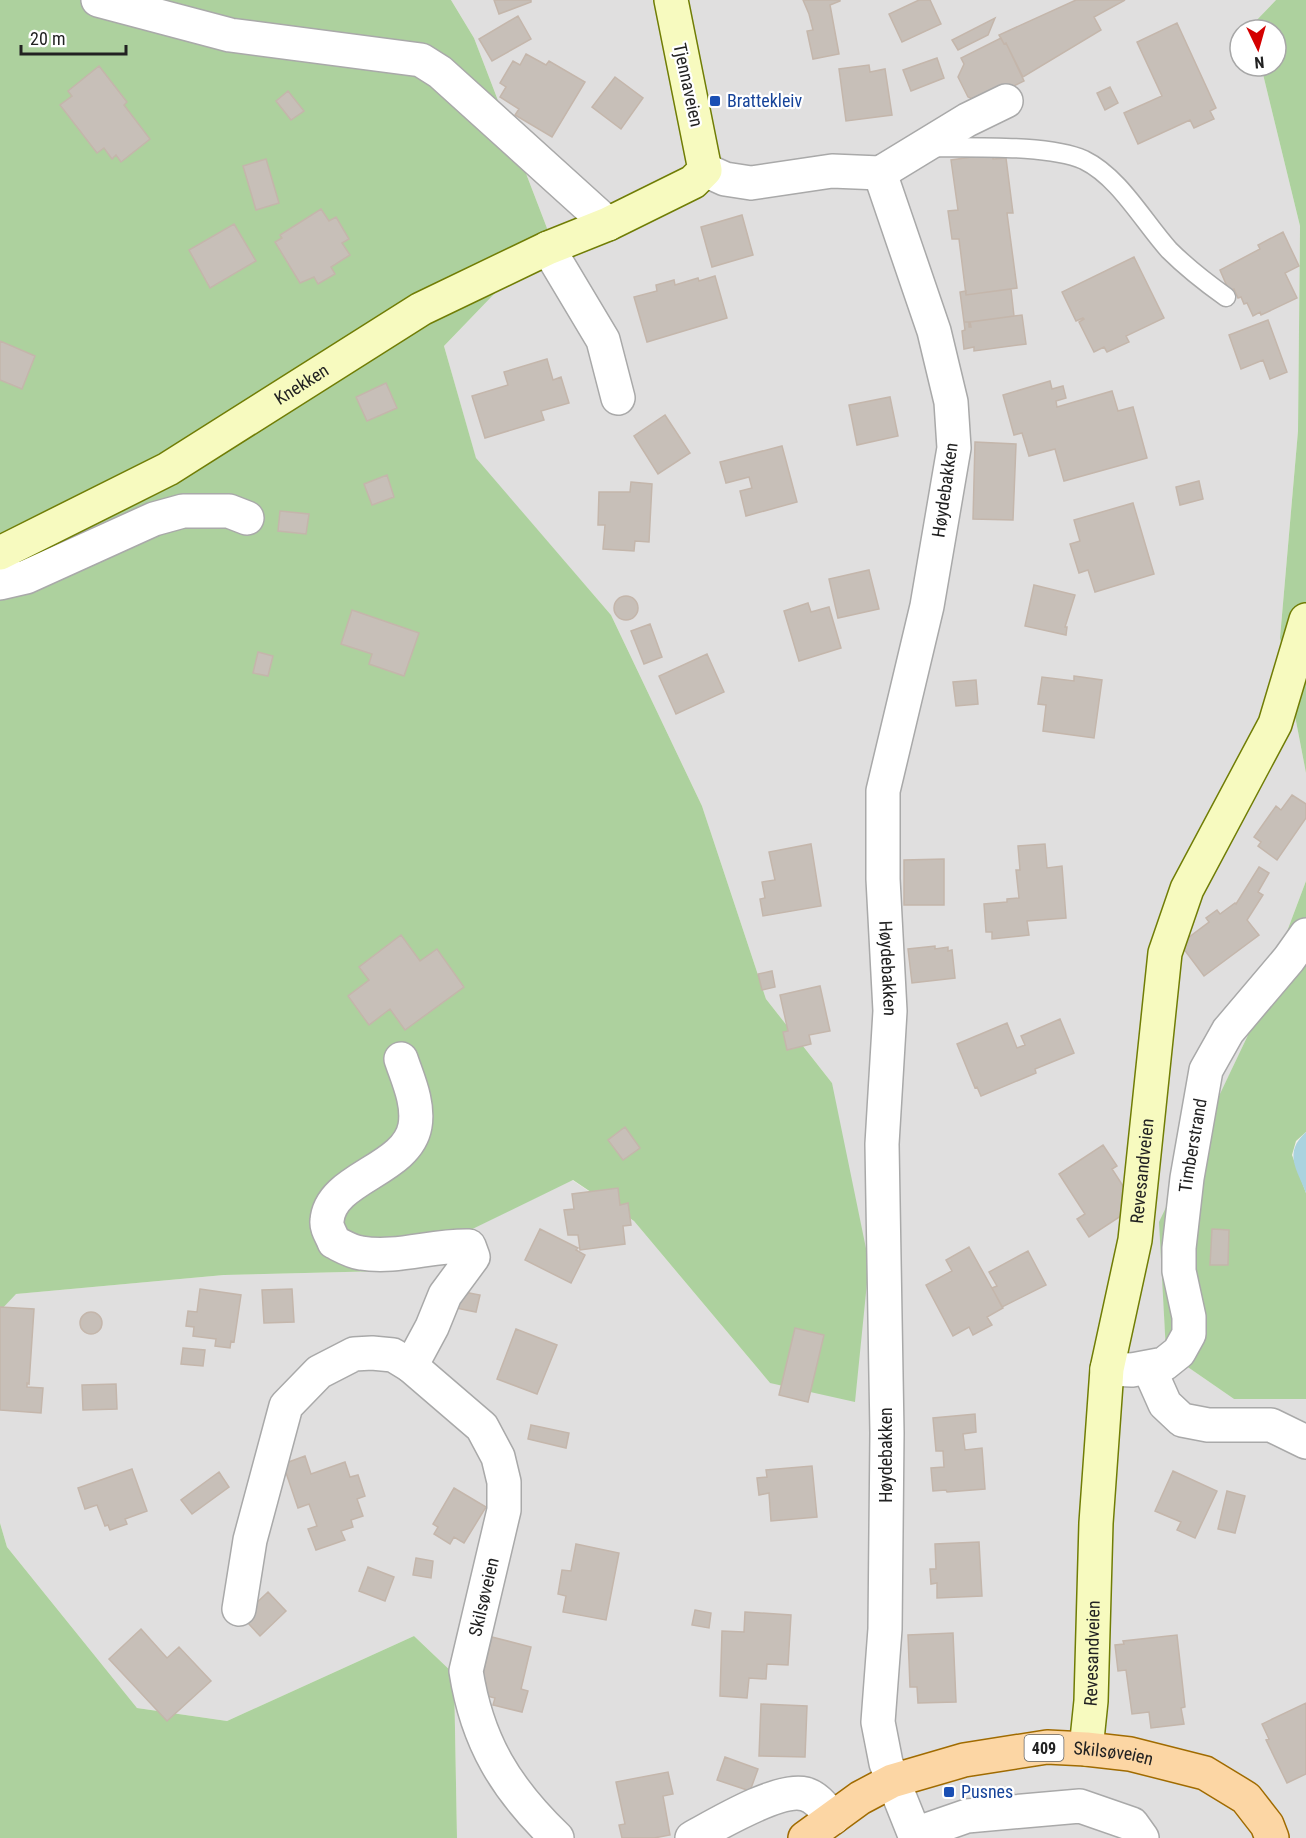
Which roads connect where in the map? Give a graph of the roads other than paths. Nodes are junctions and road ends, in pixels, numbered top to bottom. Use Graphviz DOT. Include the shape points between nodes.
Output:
graph roads {
  1 [pos="98,0"];
  2 [pos="671,0"];
  3 [pos="1006,101"];
  4 [pos="924,147"];
  5 [pos="705,170"];
  6 [pos="880,174"];
  7 [pos="608,224"];
  8 [pos="548,248"];
  9 [pos="1226,297"];
  10 [pos="618,398"];
  11 [pos="247,518"];
  12 [pos="0,553"];
  13 [pos="0,583"];
  14 [pos="1306,620"];
  15 [pos="1306,935"];
  16 [pos="401,1059"];
  17 [pos="411,1366"];
  18 [pos="1149,1368"];
  19 [pos="1107,1369"];
  20 [pos="1306,1442"];
  21 [pos="239,1609"];
  22 [pos="1086,1749"];
  23 [pos="892,1781"];
  24 [pos="833,1818"];
  25 [pos="915,1836"];
  26 [pos="557,1838"];
  27 [pos="692,1838"];
  28 [pos="805,1838"];
  29 [pos="1142,1838"];
  30 [pos="1272,1838"];
  1 -- 7 [label="street" via="230,35 421,60 440,72"];
  2 -- 5 [label="main road, Tjennaveien"];
  3 -- 4 [label="street"];
  4 -- 6 [label="street"];
  4 -- 9 [label="lane" via="1030,150 1083,160 1113,182 1190,272"];
  5 -- 6 [label="street" via="725,179 751,183 832,171"];
  5 -- 7 [label="main road, Knekken" via="693,182"];
  6 -- 23 [label="street, Høydebakken" via="934,331 951,402 954,448 927,606 883,791 890,1011 882,1144 887,1433 885,1629 878,1722"];
  7 -- 8 [label="main road, Knekken"];
  8 -- 10 [label="street" via="603,340"];
  8 -- 12 [label="main road, Knekken" via="421,309 168,469"];
  11 -- 13 [label="street" via="229,511 183,511 154,519 27,577"];
  14 -- 19 [label="main road, Revesandveien" via="1275,724 1187,889 1166,953 1135,1240"];
  15 -- 18 [label="street, Timberstrand" via="1228,1031 1206,1070 1179,1248 1189,1334 1179,1352 1164,1364"];
  16 -- 17 [label="street" via="416,1102 415,1126 409,1142 340,1195 329,1208 326,1223 334,1242 359,1253 399,1255 469,1246 472,1257 446,1295"];
  17 -- 21 [label="street, Skilsøveien" via="393,1355 354,1354 319,1372 286,1406 250,1540"];
  17 -- 26 [label="street, Skilsøveien" via="482,1427 498,1457 504,1482 504,1510 466,1671 470,1698 502,1775"];
  18 -- 19 [label="street, Timberstrand"];
  18 -- 20 [label="street" via="1165,1404 1182,1420 1208,1425 1271,1425"];
  19 -- 22 [label="main road, Revesandveien"];
  22 -- 23 [label="main road, Skilsøveien / 409" via="1047,1747 964,1760"];
  22 -- 30 [label="main road, Skilsøveien / 409" via="1130,1754 1205,1773 1246,1798"];
  23 -- 24 [label="main road, Skilsøveien / 409"];
  23 -- 25 [label="street"];
  24 -- 27 [label="street" via="816,1799 804,1793 785,1795 751,1807"];
  24 -- 28 [label="main road, Skilsøveien / 409"];
  25 -- 29 [label="street" via="967,1816 1080,1806 1132,1824"];
}
